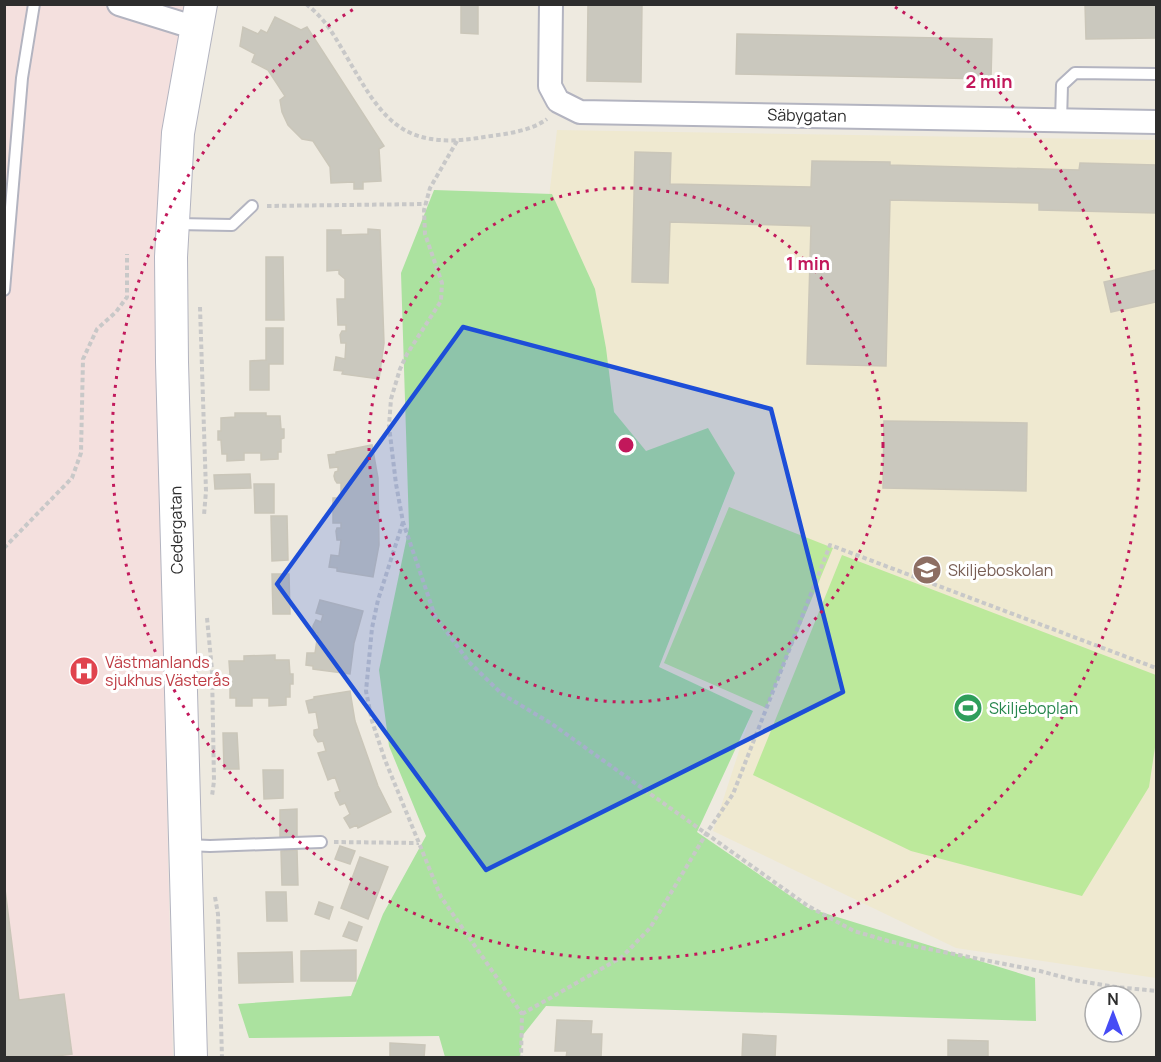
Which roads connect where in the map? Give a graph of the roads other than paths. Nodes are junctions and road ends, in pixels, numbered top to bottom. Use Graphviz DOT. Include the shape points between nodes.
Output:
graph roads {
  1 [pos="34,4"];
  2 [pos="119,4"];
  3 [pos="551,4"];
  4 [pos="198,16"];
  5 [pos="1156,74"];
  6 [pos="1061,121"];
  7 [pos="1156,122"];
  8 [pos="252,206"];
  9 [pos="173,224"];
  10 [pos="4,290"];
  11 [pos="321,842"];
  12 [pos="184,844"];
  13 [pos="191,1058"];
  1 -- 10 [label="lane" via="22,78"];
  2 -- 4 [label="street"];
  3 -- 6 [label="street, Säbygatan" via="550,86 558,101 580,112"];
  4 -- 9 [label="street, Cedergatan" via="178,133"];
  5 -- 6 [label="lane" via="1075,73 1062,84"];
  6 -- 7 [label="street, Säbygatan"];
  8 -- 9 [label="lane" via="232,225"];
  9 -- 12 [label="street, Cedergatan" via="172,362"];
  11 -- 12 [label="lane"];
  12 -- 13 [label="street, Cedergatan"];
}
